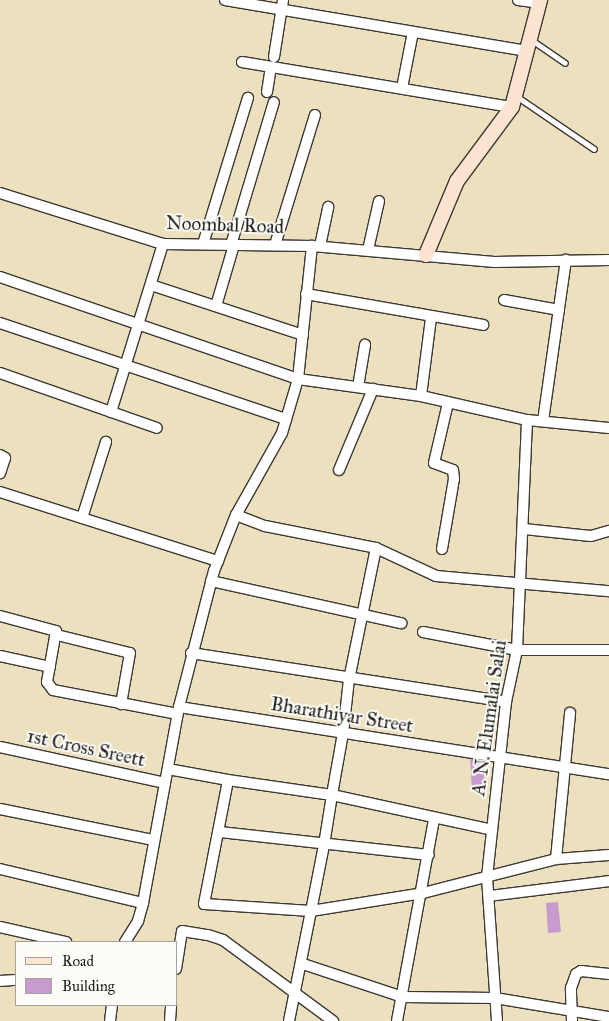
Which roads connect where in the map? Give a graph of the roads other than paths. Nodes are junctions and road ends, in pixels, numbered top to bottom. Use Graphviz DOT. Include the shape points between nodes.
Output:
graph roads {
  1 [pos="225,0"];
  2 [pos="518,0"];
  3 [pos="539,2"];
  4 [pos="282,5"];
  5 [pos="413,32"];
  6 [pos="528,45"];
  7 [pos="242,62"];
  8 [pos="272,62"];
  9 [pos="565,63"];
  10 [pos="402,88"];
  11 [pos="267,92"];
  12 [pos="248,98"];
  13 [pos="274,102"];
  14 [pos="514,102"];
  15 [pos="315,115"];
  16 [pos="594,149"];
  17 [pos="0,194"];
  18 [pos="379,201"];
  19 [pos="328,207"];
  20 [pos="163,244"];
  21 [pos="203,244"];
  22 [pos="232,245"];
  23 [pos="275,245"];
  24 [pos="316,246"];
  25 [pos="368,250"];
  26 [pos="426,255"];
  27 [pos="566,260"];
  28 [pos="609,260"];
  29 [pos="0,277"];
  30 [pos="151,285"];
  31 [pos="306,294"];
  32 [pos="504,300"];
  33 [pos="216,306"];
  34 [pos="559,310"];
  35 [pos="431,318"];
  36 [pos="0,323"];
  37 [pos="139,325"];
  38 [pos="483,326"];
  39 [pos="303,335"];
  40 [pos="365,345"];
  41 [pos="126,366"];
  42 [pos="0,373"];
  43 [pos="298,379"];
  44 [pos="358,387"];
  45 [pos="373,389"];
  46 [pos="421,396"];
  47 [pos="448,403"];
  48 [pos="111,412"];
  49 [pos="286,419"];
  50 [pos="527,420"];
  51 [pos="543,421"];
  52 [pos="157,428"];
  53 [pos="609,428"];
  54 [pos="106,442"];
  55 [pos="0,455"];
  56 [pos="339,470"];
  57 [pos="0,473"];
  58 [pos="0,492"];
  59 [pos="236,515"];
  60 [pos="82,518"];
  61 [pos="524,529"];
  62 [pos="609,531"];
  63 [pos="376,548"];
  64 [pos="442,549"];
  65 [pos="218,560"];
  66 [pos="211,581"];
  67 [pos="520,582"];
  68 [pos="609,591"];
  69 [pos="362,614"];
  70 [pos="0,616"];
  71 [pos="400,623"];
  72 [pos="423,632"];
  73 [pos="57,635"];
  74 [pos="517,650"];
  75 [pos="609,650"];
  76 [pos="191,653"];
  77 [pos="0,656"];
  78 [pos="50,667"];
  79 [pos="349,679"];
  80 [pos="506,702"];
  81 [pos="121,704"];
  82 [pos="179,711"];
  83 [pos="570,713"];
  84 [pos="343,733"];
  85 [pos="0,746"];
  86 [pos="499,756"];
  87 [pos="563,766"];
  88 [pos="168,768"];
  89 [pos="609,774"];
  90 [pos="228,780"];
  91 [pos="165,783"];
  92 [pos="332,795"];
  93 [pos="0,809"];
  94 [pos="434,819"];
  95 [pos="492,830"];
  96 [pos="220,832"];
  97 [pos="154,840"];
  98 [pos="324,845"];
  99 [pos="429,855"];
  100 [pos="609,855"];
  101 [pos="556,859"];
  102 [pos="0,869"];
  103 [pos="487,877"];
  104 [pos="609,881"];
  105 [pos="423,893"];
  106 [pos="489,896"];
  107 [pos="143,903"];
  108 [pos="312,911"];
  109 [pos="0,927"];
  110 [pos="62,941"];
  111 [pos="126,941"];
  112 [pos="178,956"];
  113 [pos="303,964"];
  114 [pos="609,974"];
  115 [pos="15,980"];
  116 [pos="0,982"];
  117 [pos="295,995"];
  118 [pos="403,997"];
  119 [pos="495,998"];
  120 [pos="112,1006"];
  121 [pos="171,1006"];
  122 [pos="572,1016"];
  123 [pos="609,1017"];
  124 [pos="110,1021"];
  125 [pos="172,1021"];
  126 [pos="289,1021"];
  127 [pos="333,1021"];
  128 [pos="397,1021"];
  129 [pos="497,1021"];
  1 -- 4 [label="street"];
  2 -- 3 [label="street"];
  3 -- 6 [label="street"];
  4 -- 5 [label="street"];
  4 -- 8 [label="street"];
  5 -- 6 [label="street"];
  5 -- 10 [label="street"];
  6 -- 9 [label="lane"];
  6 -- 14 [label="street"];
  7 -- 8 [label="street"];
  8 -- 10 [label="street"];
  8 -- 11 [label="street"];
  10 -- 14 [label="street"];
  12 -- 21 [label="street"];
  13 -- 22 [label="street"];
  14 -- 16 [label="lane"];
  14 -- 26 [label="street" via="457,181"];
  15 -- 23 [label="street"];
  17 -- 20 [label="street, Noombal Road"];
  18 -- 25 [label="street"];
  19 -- 24 [label="street"];
  20 -- 21 [label="street, Noombal Road"];
  20 -- 30 [label="street"];
  21 -- 22 [label="street, Noombal Road"];
  22 -- 23 [label="street, Noombal Road"];
  22 -- 33 [label="street"];
  23 -- 24 [label="street, Noombal Road"];
  24 -- 25 [label="street, Noombal Road"];
  24 -- 31 [label="street"];
  25 -- 26 [label="street, Noombal Road"];
  26 -- 27 [label="street, Noombal Road" via="494,262"];
  27 -- 28 [label="street, Noombal Road"];
  27 -- 34 [label="street"];
  29 -- 37 [label="street"];
  30 -- 33 [label="street"];
  30 -- 37 [label="street"];
  31 -- 35 [label="street"];
  31 -- 39 [label="street"];
  32 -- 34 [label="street"];
  33 -- 39 [label="street"];
  34 -- 51 [label="street"];
  35 -- 38 [label="street"];
  35 -- 46 [label="street"];
  36 -- 41 [label="street"];
  37 -- 41 [label="street"];
  37 -- 43 [label="street"];
  39 -- 43 [label="street"];
  40 -- 44 [label="street"];
  41 -- 48 [label="street"];
  41 -- 49 [label="street"];
  42 -- 48 [label="street"];
  43 -- 44 [label="street"];
  43 -- 49 [label="street"];
  44 -- 45 [label="street"];
  45 -- 46 [label="street"];
  45 -- 56 [label="street"];
  46 -- 47 [label="street"];
  47 -- 50 [label="street"];
  47 -- 64 [label="street" via="434,464 454,470"];
  48 -- 52 [label="street"];
  49 -- 59 [label="street" via="282,433"];
  50 -- 51 [label="street"];
  50 -- 61 [label="street, A. N. Elumalai Salai"];
  51 -- 53 [label="street"];
  54 -- 60 [label="street"];
  55 -- 57 [label="street" via="5,458"];
  58 -- 60 [label="street"];
  59 -- 63 [label="street" via="265,526"];
  59 -- 65 [label="street"];
  60 -- 65 [label="street"];
  61 -- 62 [label="street" via="591,536"];
  61 -- 67 [label="street, A. N. Elumalai Salai"];
  63 -- 67 [label="street" via="436,576"];
  63 -- 69 [label="street"];
  65 -- 66 [label="street"];
  66 -- 69 [label="street"];
  66 -- 76 [label="street"];
  67 -- 68 [label="street"];
  67 -- 74 [label="street, A. N. Elumalai Salai"];
  69 -- 71 [label="street"];
  69 -- 79 [label="street"];
  70 -- 73 [label="street" via="53,628"];
  72 -- 74 [label="street"];
  73 -- 78 [label="street, Bharathiyar Street"];
  73 -- 81 [label="street" via="130,653"];
  74 -- 75 [label="street"];
  74 -- 80 [label="street, A. N. Elumalai Salai"];
  76 -- 79 [label="street"];
  76 -- 82 [label="street"];
  77 -- 78 [label="street"];
  78 -- 81 [label="street, Bharathiyar Street" via="47,682 53,690"];
  79 -- 80 [label="street"];
  79 -- 84 [label="street"];
  80 -- 86 [label="street, A. N. Elumalai Salai"];
  81 -- 82 [label="street, Bharathiyar Street"];
  82 -- 84 [label="street, Bharathiyar Street"];
  82 -- 88 [label="street"];
  83 -- 87 [label="street"];
  84 -- 86 [label="street, Bharathiyar Street"];
  84 -- 92 [label="street"];
  85 -- 91 [label="street, 1st Cross Sreett"];
  86 -- 87 [label="street, Bharathiyar Street"];
  86 -- 95 [label="street, A. N. Elumalai Salai"];
  87 -- 89 [label="street, Bharathiyar Street"];
  87 -- 101 [label="street"];
  88 -- 90 [label="street"];
  88 -- 91 [label="street"];
  90 -- 92 [label="street"];
  90 -- 96 [label="street"];
  91 -- 97 [label="street"];
  92 -- 94 [label="street"];
  92 -- 98 [label="street"];
  93 -- 97 [label="street"];
  94 -- 95 [label="street"];
  94 -- 99 [label="street"];
  95 -- 103 [label="street, A. N. Elumalai Salai"];
  96 -- 98 [label="street"];
  96 -- 108 [label="street" via="204,904"];
  97 -- 107 [label="street"];
  98 -- 99 [label="street"];
  98 -- 108 [label="street"];
  99 -- 105 [label="street"];
  100 -- 101 [label="street"];
  101 -- 103 [label="street"];
  102 -- 107 [label="street"];
  103 -- 105 [label="street"];
  103 -- 106 [label="street, A. N. Elumalai Salai"];
  104 -- 106 [label="street"];
  105 -- 108 [label="street"];
  105 -- 118 [label="street"];
  106 -- 119 [label="street, A. N. Elumalai Salai"];
  107 -- 111 [label="street" via="138,921"];
  108 -- 113 [label="street"];
  109 -- 110 [label="street"];
  112 -- 117 [label="street" via="182,931 223,940"];
  113 -- 117 [label="street"];
  113 -- 118 [label="street"];
  114 -- 122 [label="street" via="576,974 571,988"];
  115 -- 116 [label="street"];
  117 -- 126 [label="street"];
  117 -- 127 [label="street"];
  118 -- 119 [label="street"];
  118 -- 128 [label="street"];
  119 -- 122 [label="street"];
  119 -- 129 [label="street, A. N. Elumalai Salai"];
  120 -- 124 [label="street"];
  121 -- 125 [label="street"];
  122 -- 123 [label="street"];
}
